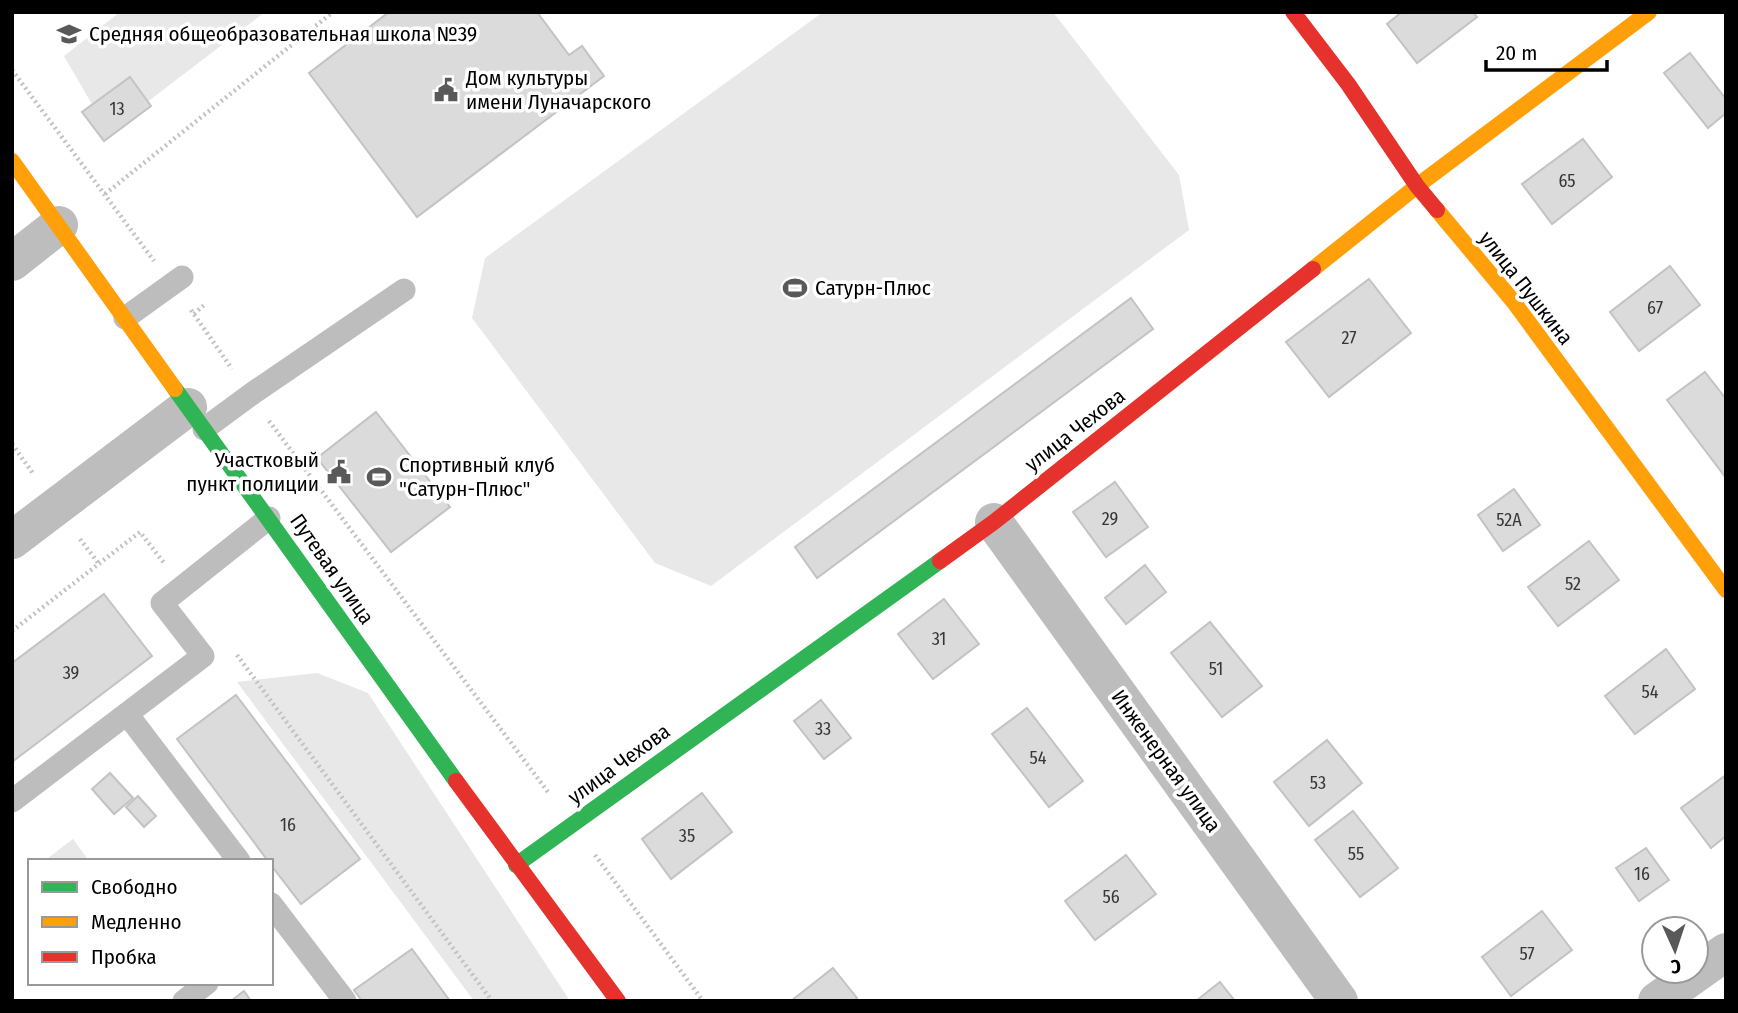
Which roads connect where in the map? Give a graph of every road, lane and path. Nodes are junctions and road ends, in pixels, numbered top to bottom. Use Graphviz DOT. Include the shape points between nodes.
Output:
graph roads {
  1 [pos="333,12"];
  2 [pos="1293,12"];
  3 [pos="1649,12"];
  4 [pos="12,70"];
  5 [pos="12,161"];
  6 [pos="1417,186"];
  7 [pos="105,194"];
  8 [pos="60,225"];
  9 [pos="12,262"];
  10 [pos="177,281"];
  11 [pos="404,290"];
  12 [pos="204,305"];
  13 [pos="194,314"];
  14 [pos="125,318"];
  15 [pos="250,396"];
  16 [pos="196,418"];
  17 [pos="269,517"];
  18 [pos="994,522"];
  19 [pos="12,540"];
  20 [pos="183,587"];
  21 [pos="1726,590"];
  22 [pos="12,631"];
  23 [pos="235,653"];
  24 [pos="127,714"];
  25 [pos="12,801"];
  26 [pos="571,824"];
  27 [pos="237,859"];
  28 [pos="516,865"];
  29 [pos="273,910"];
  30 [pos="279,929"];
  31 [pos="1726,952"];
  32 [pos="204,985"];
  33 [pos="184,1001"];
  34 [pos="345,1001"];
  35 [pos="492,1001"];
  36 [pos="618,1001"];
  37 [pos="703,1001"];
  38 [pos="1339,1001"];
  39 [pos="1657,1001"];
  1 -- 7 [label="path"];
  2 -- 6 [label="street, улица Пушкина"];
  3 -- 6 [label="street, улица Чехова"];
  4 -- 7 [label="path"];
  5 -- 8 [label="street, Путевая улица"];
  6 -- 18 [label="street, улица Чехова"];
  6 -- 21 [label="street, улица Пушкина" via="1513,301"];
  7 -- 10 [label="path"];
  8 -- 9 [label="street"];
  8 -- 14 [label="street, Путевая улица"];
  10 -- 13 [label="path"];
  10 -- 14 [label="lane"];
  11 -- 15 [label="lane"];
  12 -- 13 [label="path"];
  13 -- 15 [label="path"];
  14 -- 16 [label="street, Путевая улица"];
  15 -- 16 [label="lane"];
  15 -- 26 [label="path"];
  16 -- 17 [label="street, Путевая улица"];
  16 -- 19 [label="street"];
  17 -- 20 [label="lane"];
  17 -- 28 [label="street, Путевая улица"];
  18 -- 26 [label="street, улица Чехова"];
  18 -- 38 [label="street, Инженерная улица"];
  20 -- 22 [label="path" via="140,532"];
  20 -- 24 [label="lane" via="162,603 203,656"];
  23 -- 35 [label="path"];
  24 -- 25 [label="lane"];
  24 -- 27 [label="lane"];
  26 -- 28 [label="street, улица Чехова"];
  26 -- 37 [label="path"];
  28 -- 36 [label="street, Путевая улица"];
  29 -- 30 [label="lane"];
  30 -- 34 [label="lane"];
  31 -- 39 [label="street"];
  32 -- 33 [label="lane"];
}
